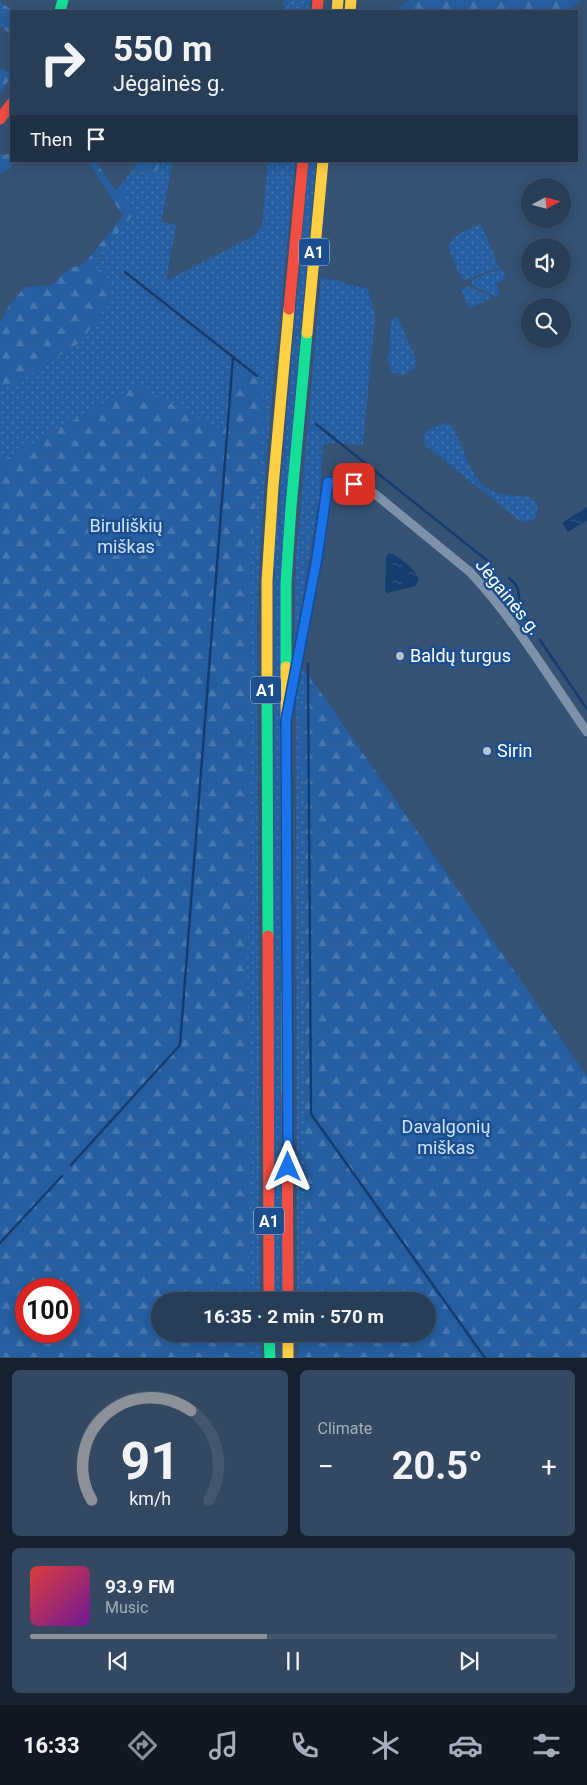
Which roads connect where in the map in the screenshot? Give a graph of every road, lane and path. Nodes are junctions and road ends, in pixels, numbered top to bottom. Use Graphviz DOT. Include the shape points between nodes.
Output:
graph roads {
  1 [pos="10,105"];
  2 [pos="0,119"];
  3 [pos="303,162"];
  4 [pos="323,162"];
  5 [pos="332,162"];
  6 [pos="314,256"];
  7 [pos="328,482"];
  8 [pos="286,720"];
  9 [pos="587,732"];
  10 [pos="269,1292"];
  11 [pos="288,1292"];
  12 [pos="269,1342"];
  13 [pos="288,1342"];
  14 [pos="270,1358"];
  15 [pos="288,1358"];
  1 -- 2 [label="main road"];
  3 -- 10 [label="main road, A1" via="267,581"];
  4 -- 6 [label="main road, A1"];
  5 -- 6 [label="main road"];
  6 -- 8 [label="main road, A1" via="291,506"];
  7 -- 8 [label="main road"];
  7 -- 9 [label="street, Jėgainės g." via="365,487 470,572 506,615"];
  8 -- 11 [label="main road, A1"];
  12 -- 14 [label="main road"];
  13 -- 15 [label="main road"];
}
